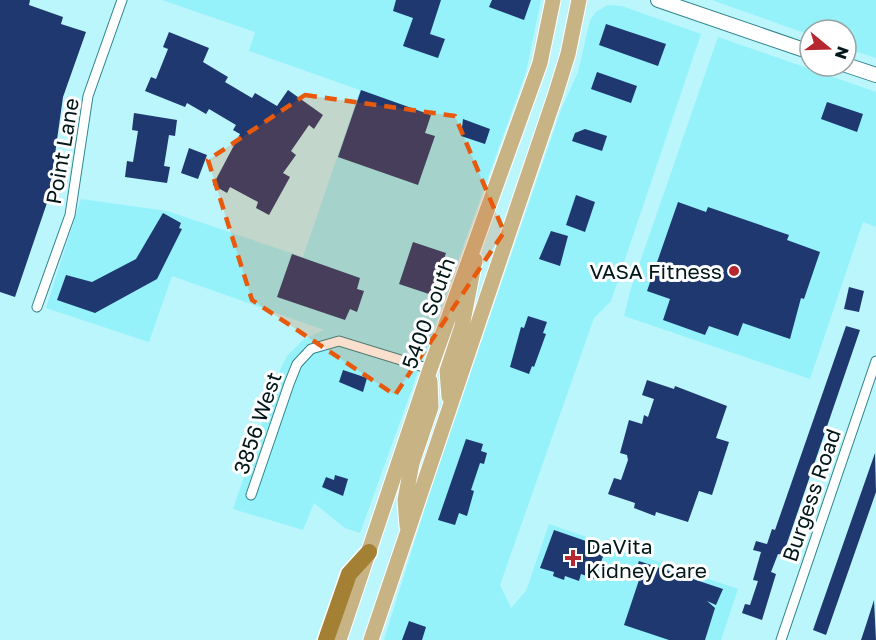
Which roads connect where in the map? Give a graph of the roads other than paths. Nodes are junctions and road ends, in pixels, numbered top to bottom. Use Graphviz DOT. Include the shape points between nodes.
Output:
graph roads {
  1 [pos="122,0"];
  2 [pos="553,0"];
  3 [pos="579,0"];
  4 [pos="658,0"];
  5 [pos="798,48"];
  6 [pos="858,69"];
  7 [pos="876,75"];
  8 [pos="477,239"];
  9 [pos="37,307"];
  10 [pos="876,361"];
  11 [pos="430,369"];
  12 [pos="450,404"];
  13 [pos="251,495"];
  14 [pos="408,531"];
  15 [pos="369,552"];
  16 [pos="326,640"];
  17 [pos="339,640"];
  18 [pos="371,640"];
  19 [pos="781,640"];
  1 -- 9 [label="street, Point Lane" via="88,96 70,214"];
  2 -- 8 [label="main road, 5400 South" via="540,63"];
  3 -- 12 [label="main road" via="555,96"];
  4 -- 5 [label="street"];
  6 -- 7 [label="street"];
  8 -- 11 [label="main road, 5400 South"];
  8 -- 12 [label="main road" via="472,284 447,371"];
  10 -- 19 [label="street, Burgess Road"];
  11 -- 13 [label="street, 3856 West" via="339,341 311,350 297,364"];
  11 -- 14 [label="main road" via="431,407 412,463 405,501"];
  11 -- 15 [label="main road, 5400 South"];
  12 -- 14 [label="main road"];
  14 -- 18 [label="main road"];
  15 -- 16 [label="highway" via="348,574"];
  15 -- 17 [label="main road, 5400 South"];
}
